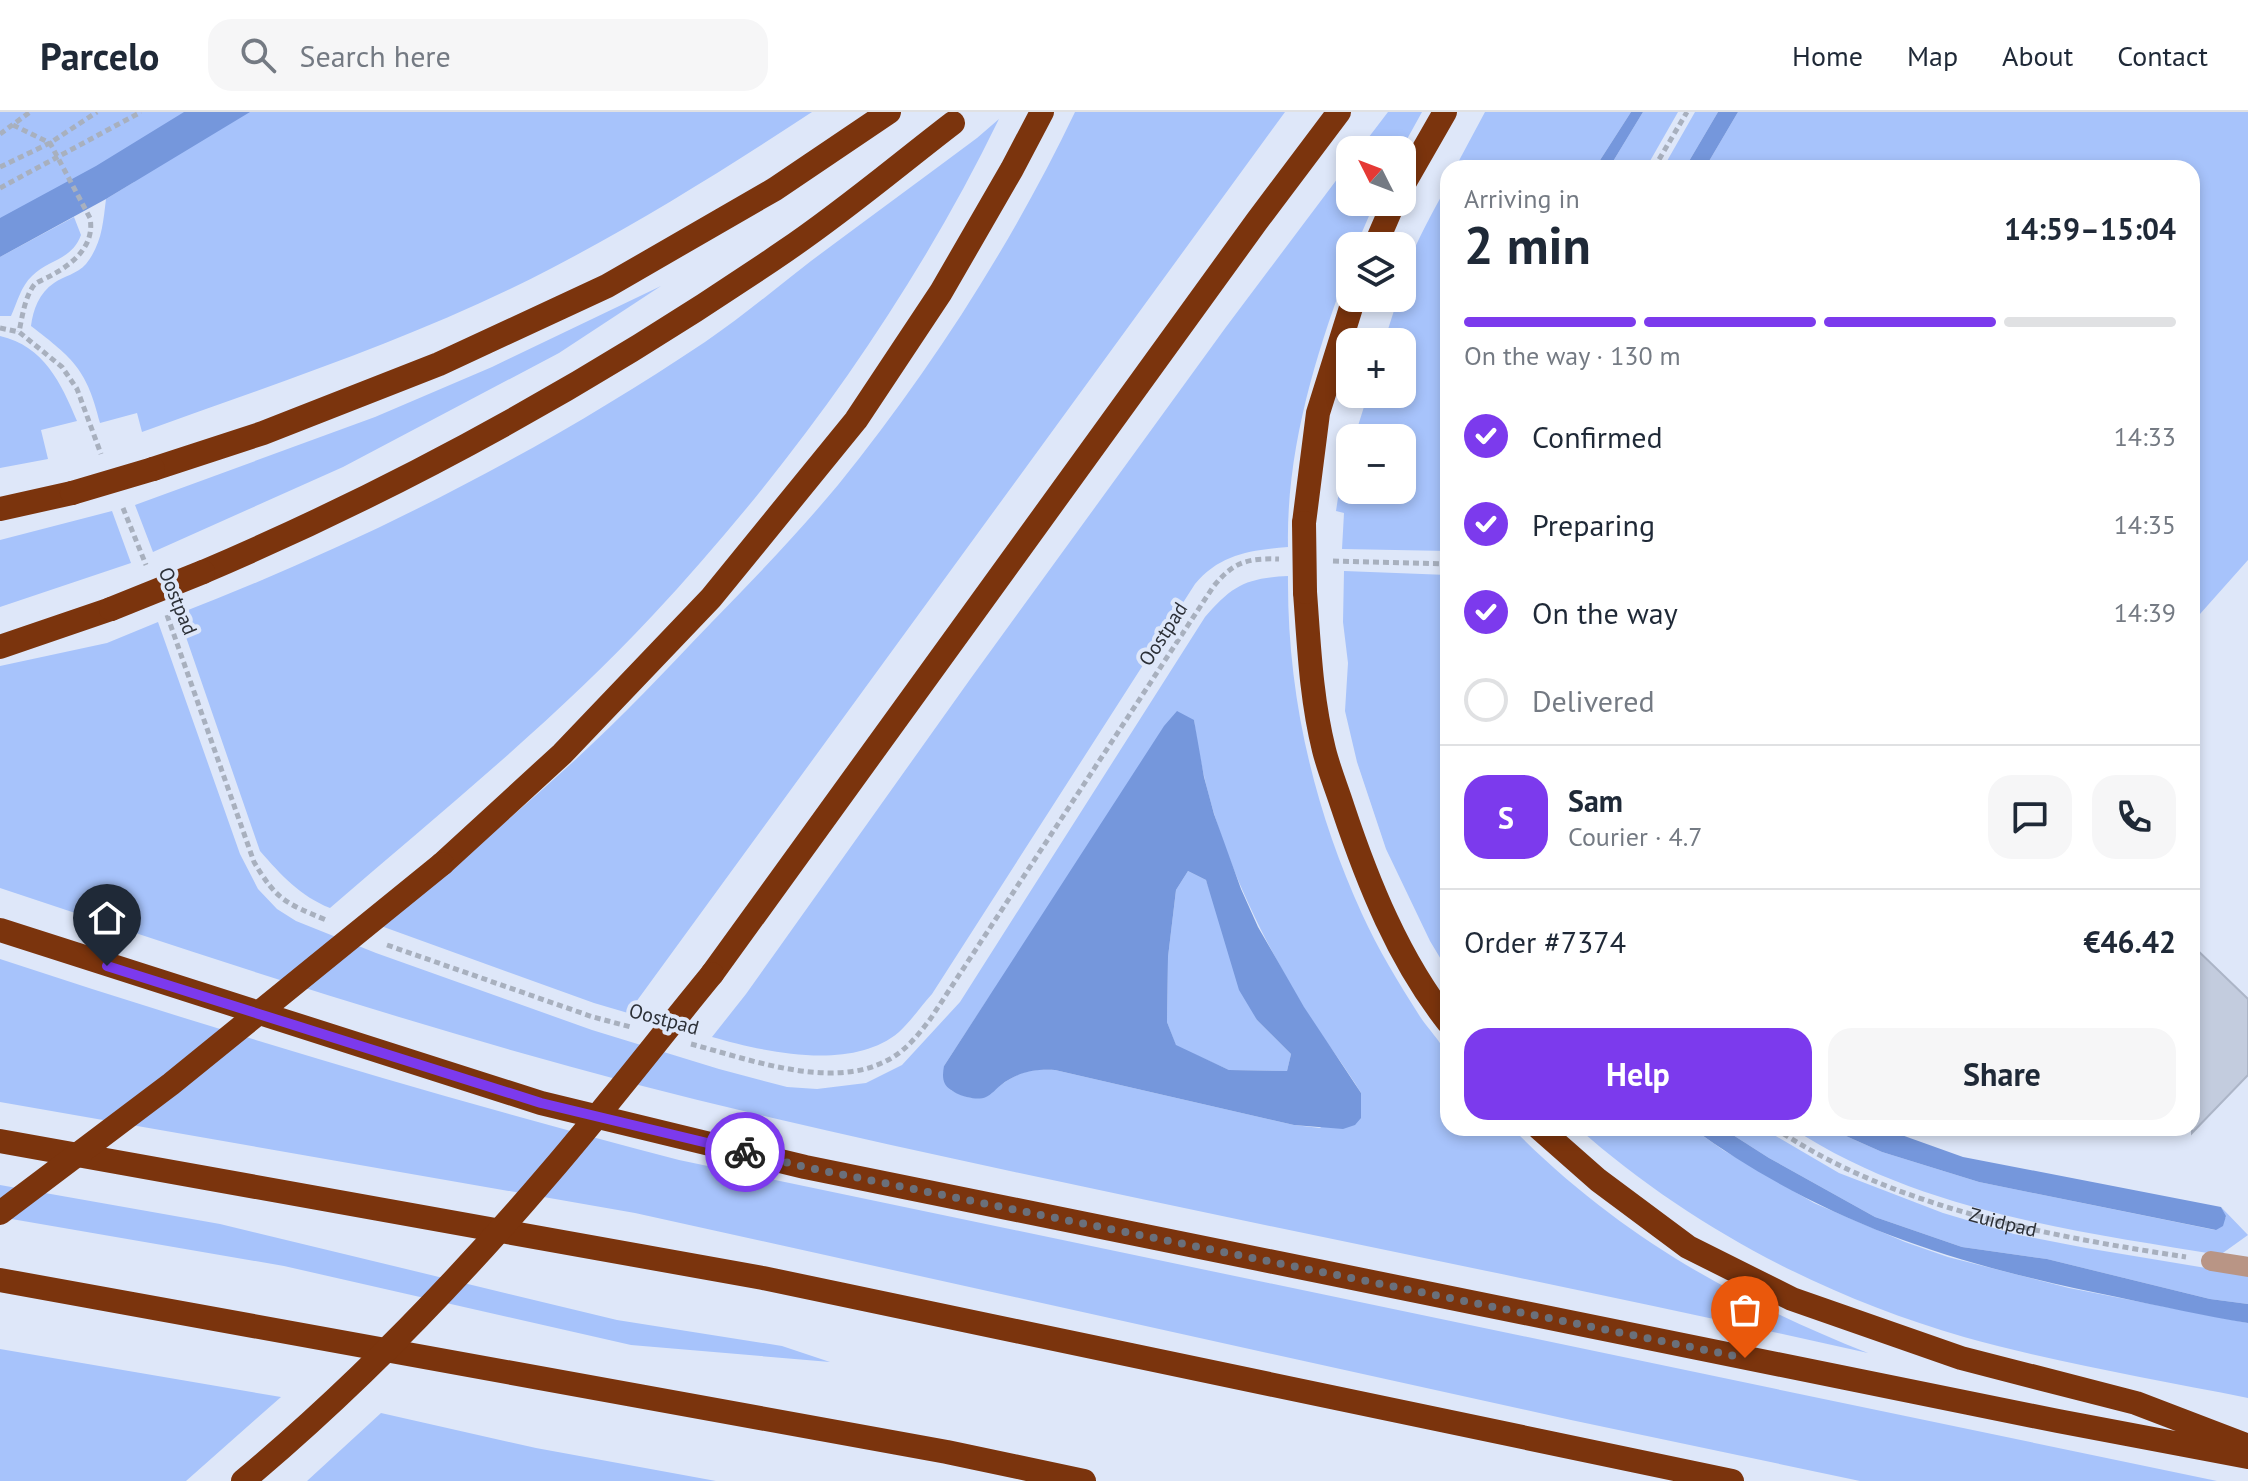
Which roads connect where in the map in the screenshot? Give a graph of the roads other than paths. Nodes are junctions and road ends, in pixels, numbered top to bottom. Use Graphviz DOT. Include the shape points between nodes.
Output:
graph roads {
  1 [pos="889,112"];
  2 [pos="1042,112"];
  3 [pos="1339,112"];
  4 [pos="1445,112"];
  5 [pos="953,123"];
  6 [pos="1416,163"];
  7 [pos="1350,312"];
  8 [pos="0,509"];
  9 [pos="0,647"];
  10 [pos="0,930"];
  11 [pos="1440,1013"];
  12 [pos="1548,1136"];
  13 [pos="0,1141"];
  14 [pos="0,1213"];
  15 [pos="2211,1261"];
  16 [pos="2248,1267"];
  17 [pos="0,1280"];
  18 [pos="2248,1446"];
  19 [pos="2248,1457"];
  20 [pos="243,1481"];
  21 [pos="1084,1481"];
  22 [pos="1732,1481"];
  1 -- 8 [label="highway, bridge" via="775,189 607,286 439,364 263,433 72,493"];
  2 -- 14 [label="highway, bridge" via="941,292 856,420 711,598 562,754 442,864 171,1084"];
  3 -- 20 [label="highway, bridge" via="712,974 547,1177 307,1428"];
  4 -- 6 [label="highway"];
  5 -- 9 [label="highway, bridge" via="787,250 527,413 394,485 203,572"];
  7 -- 11 [label="highway, bridge" via="1318,413 1304,523 1310,672 1324,751 1362,864 1392,932"];
  10 -- 19 [label="highway" via="541,1103 805,1167"];
  12 -- 18 [label="highway" via="1688,1247 1792,1299 1961,1358 2136,1403"];
  13 -- 22 [label="highway" via="763,1278"];
  15 -- 16 [label="lane"];
  17 -- 21 [label="highway"];
}
